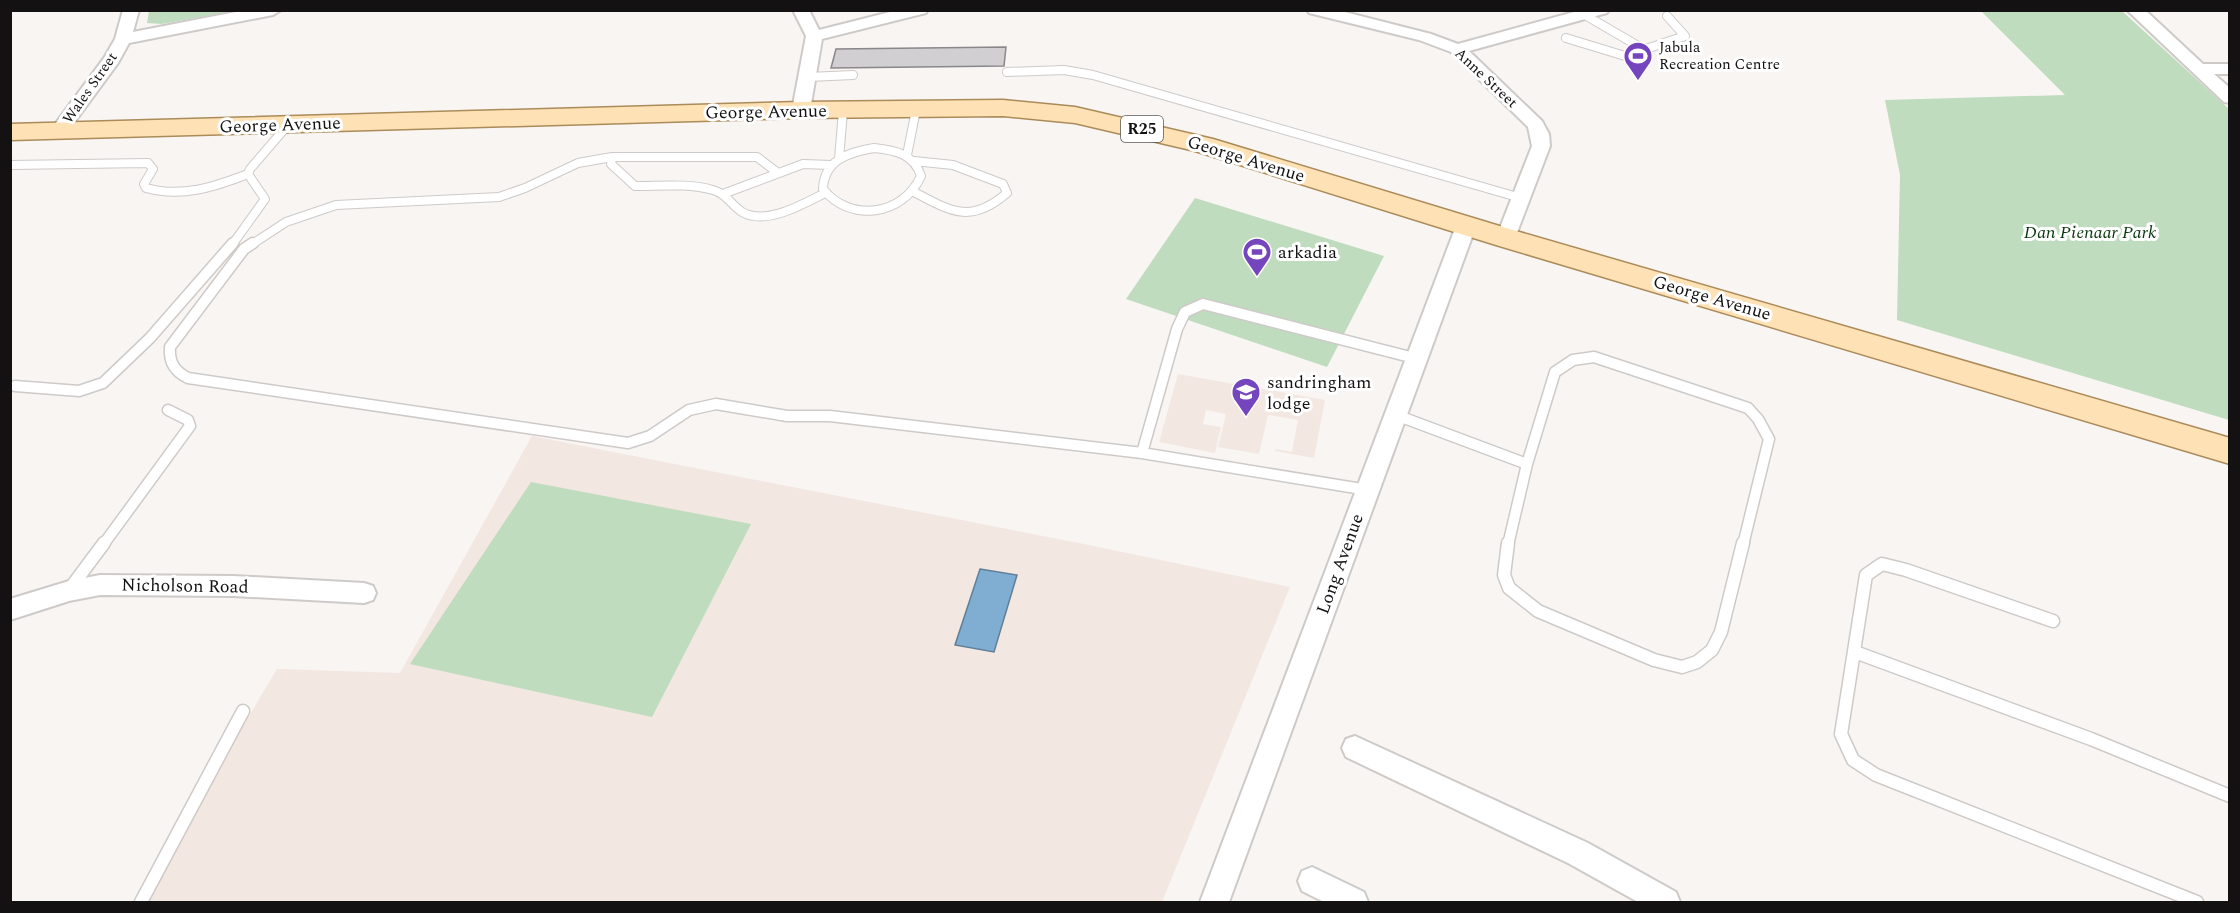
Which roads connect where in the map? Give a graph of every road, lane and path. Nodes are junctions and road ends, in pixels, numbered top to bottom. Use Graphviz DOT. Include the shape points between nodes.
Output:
graph roads {
  1 [pos="131,10"];
  2 [pos="273,10"];
  3 [pos="801,10"];
  4 [pos="920,10"];
  5 [pos="1315,10"];
  6 [pos="1601,10"];
  7 [pos="2135,10"];
  8 [pos="1585,15"];
  9 [pos="1667,16"];
  10 [pos="814,36"];
  11 [pos="1566,38"];
  12 [pos="123,39"];
  13 [pos="1457,49"];
  14 [pos="1645,50"];
  15 [pos="2198,69"];
  16 [pos="2229,69"];
  17 [pos="1007,72"];
  18 [pos="853,75"];
  19 [pos="808,77"];
  20 [pos="2229,98"];
  21 [pos="801,110"];
  22 [pos="916,110"];
  23 [pos="843,111"];
  24 [pos="288,125"];
  25 [pos="59,131"];
  26 [pos="10,132"];
  27 [pos="612,157"];
  28 [pos="911,158"];
  29 [pos="839,159"];
  30 [pos="10,165"];
  31 [pos="831,165"];
  32 [pos="778,173"];
  33 [pos="248,174"];
  34 [pos="914,192"];
  35 [pos="825,193"];
  36 [pos="723,194"];
  37 [pos="1521,198"];
  38 [pos="1466,226"];
  39 [pos="1506,237"];
  40 [pos="1418,359"];
  41 [pos="15,386"];
  42 [pos="168,410"];
  43 [pos="1396,415"];
  44 [pos="2229,451"];
  45 [pos="1142,453"];
  46 [pos="1527,464"];
  47 [pos="1368,490"];
  48 [pos="69,591"];
  49 [pos="364,593"];
  50 [pos="10,610"];
  51 [pos="2053,621"];
  52 [pos="1855,652"];
  53 [pos="243,711"];
  54 [pos="1355,748"];
  55 [pos="2229,796"];
  56 [pos="1312,881"];
  57 [pos="141,903"];
  58 [pos="1214,903"];
  59 [pos="1354,903"];
  60 [pos="1666,903"];
  61 [pos="2197,903"];
  1 -- 12 [label="street, Wales Street"];
  2 -- 12 [label="street"];
  3 -- 10 [label="street"];
  4 -- 10 [label="street"];
  5 -- 13 [label="street, Anne Street" via="1425,37"];
  6 -- 8 [label="street"];
  7 -- 15 [label="street"];
  8 -- 13 [label="street"];
  8 -- 14 [label="lane"];
  9 -- 14 [label="lane" via="1685,36"];
  10 -- 19 [label="street"];
  11 -- 14 [label="lane" via="1617,55"];
  12 -- 25 [label="street, Wales Street"];
  13 -- 37 [label="street, Anne Street" via="1539,130 1541,146"];
  15 -- 16 [label="street"];
  15 -- 20 [label="street"];
  17 -- 37 [label="lane, George Avenue" via="1064,70 1093,75"];
  18 -- 19 [label="lane, George Avenue"];
  19 -- 21 [label="street"];
  21 -- 23 [label="main road, George Avenue / R25"];
  21 -- 24 [label="main road, George Avenue / R25"];
  22 -- 23 [label="main road, George Avenue / R25"];
  22 -- 28 [label="lane"];
  22 -- 38 [label="main road, George Avenue / R25" via="1003,108 1106,121 1204,145"];
  23 -- 29 [label="lane"];
  24 -- 25 [label="main road, George Avenue / R25"];
  24 -- 33 [label="lane"];
  25 -- 26 [label="main road, George Avenue / R25"];
  27 -- 32 [label="lane" via="757,157"];
  27 -- 36 [label="lane" via="611,164 635,186 698,188"];
  27 -- 45 [label="lane" via="578,163 500,197 336,205 286,222 244,249 170,347 173,368 195,381 628,442 650,436 689,410 716,404 787,416 830,416"];
  28 -- 29 [label="lane" via="886,148 873,148"];
  28 -- 34 [label="lane" via="921,176"];
  28 -- 34 [label="lane" via="953,165 1007,189 994,206 974,213 956,213"];
  29 -- 31 [label="lane"];
  30 -- 33 [label="lane" via="148,163 153,169 144,184 146,188 165,193 197,191"];
  31 -- 32 [label="lane" via="803,164"];
  31 -- 35 [label="lane" via="822,181"];
  32 -- 36 [label="lane"];
  33 -- 41 [label="lane" via="265,199 262,206 150,338 103,383 79,391"];
  34 -- 35 [label="lane" via="896,204 870,210 845,207"];
  35 -- 36 [label="lane" via="785,212 762,215 744,213"];
  37 -- 39 [label="street, Anne Street"];
  38 -- 39 [label="main road, George Avenue / R25"];
  38 -- 40 [label="street, Long Avenue"];
  39 -- 44 [label="main road, George Avenue / R25"];
  40 -- 43 [label="street, Long Avenue"];
  40 -- 45 [label="lane" via="1203,304 1185,312 1177,329"];
  42 -- 48 [label="lane" via="188,420 187,432"];
  43 -- 46 [label="lane"];
  43 -- 47 [label="street, Long Avenue"];
  45 -- 47 [label="lane"];
  46 -- 46 [label="lane" via="1555,372 1575,358 1594,357 1748,408 1769,439 1721,632 1712,650 1682,668 1654,660 1538,611 1509,588 1504,575 1505,558"];
  47 -- 58 [label="street, Long Avenue"];
  48 -- 49 [label="street, Nicholson Road" via="100,585 233,586"];
  48 -- 50 [label="street, Nicholson Road"];
  51 -- 52 [label="lane" via="1882,564 1866,575"];
  52 -- 55 [label="lane" via="2054,725"];
  52 -- 61 [label="lane" via="1841,734 1853,760 1876,775"];
  53 -- 57 [label="lane"];
  54 -- 60 [label="street" via="1578,853"];
  56 -- 59 [label="street"];
}
